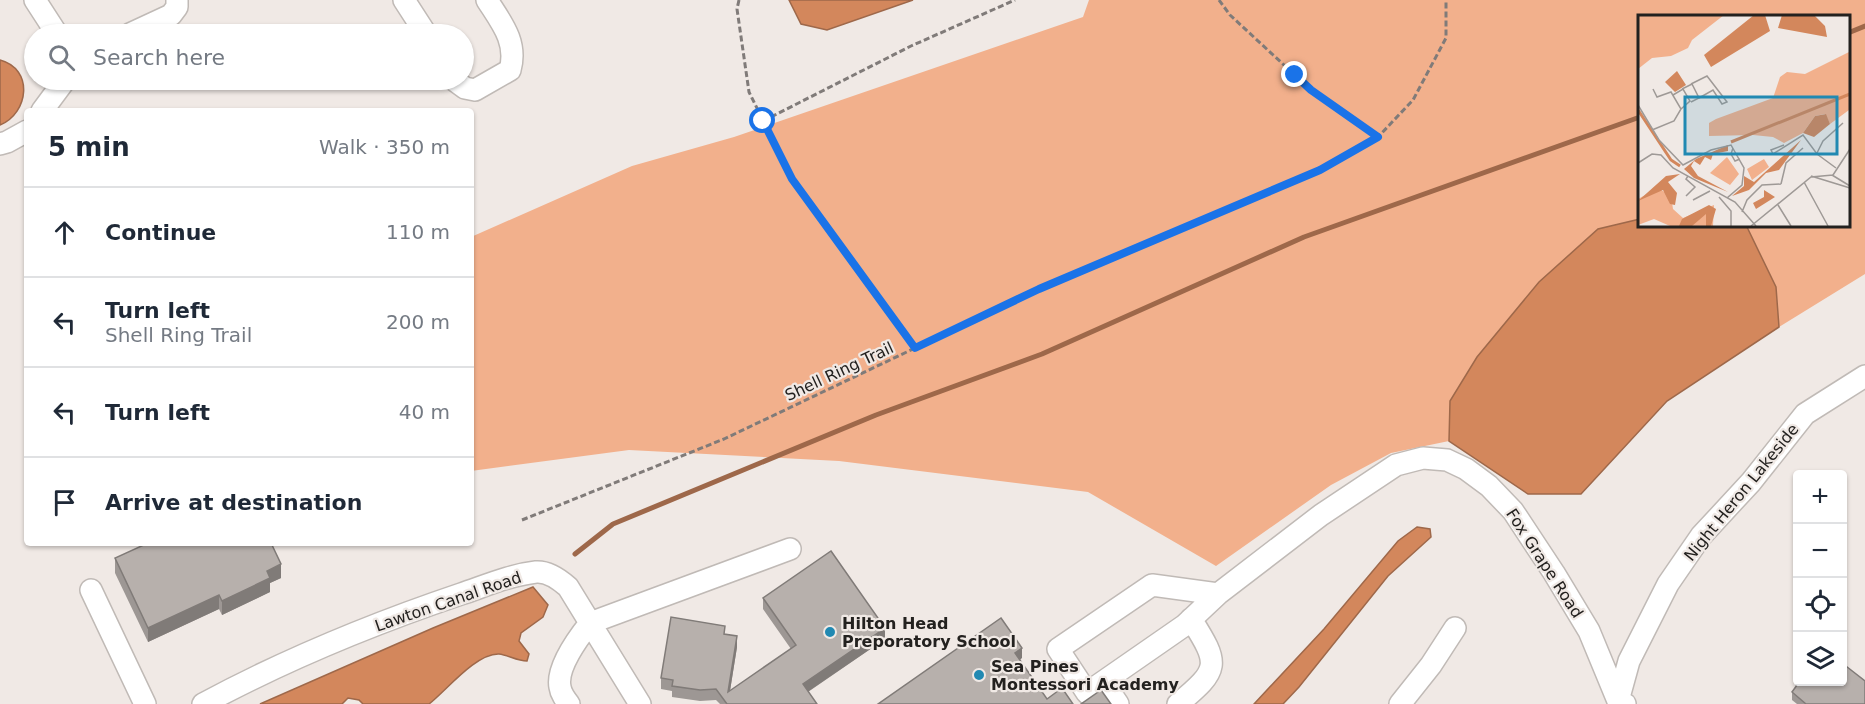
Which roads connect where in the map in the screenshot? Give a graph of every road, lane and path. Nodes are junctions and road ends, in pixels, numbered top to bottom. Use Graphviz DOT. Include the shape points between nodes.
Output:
graph roads {
  1 [pos="35,0"];
  2 [pos="404,0"];
  3 [pos="487,0"];
  4 [pos="739,0"];
  5 [pos="1015,0"];
  6 [pos="1219,0"];
  7 [pos="1446,0"];
  8 [pos="183,2"];
  9 [pos="51,24"];
  10 [pos="152,24"];
  11 [pos="420,24"];
  12 [pos="58,90"];
  13 [pos="474,90"];
  14 [pos="44,108"];
  15 [pos="763,121"];
  16 [pos="24,133"];
  17 [pos="1378,137"];
  18 [pos="0,144"];
  19 [pos="915,348"];
  20 [pos="1865,376"];
  21 [pos="522,520"];
  22 [pos="790,549"];
  23 [pos="91,590"];
  24 [pos="1218,594"];
  25 [pos="1191,618"];
  26 [pos="590,623"];
  27 [pos="1455,628"];
  28 [pos="1103,682"];
  29 [pos="1622,702"];
  30 [pos="145,704"];
  31 [pos="203,704"];
  32 [pos="568,704"];
  33 [pos="640,704"];
  34 [pos="1118,704"];
  35 [pos="1178,704"];
  36 [pos="1400,704"];
  1 -- 9 [label="street"];
  2 -- 11 [label="street"];
  3 -- 13 [label="street" via="507,33 514,57 510,70"];
  4 -- 15 [label="path" via="749,92"];
  5 -- 15 [label="path" via="911,46"];
  6 -- 17 [label="path" via="1230,15 1311,90"];
  7 -- 17 [label="path, Shell Ring Trail" via="1446,38 1413,100"];
  8 -- 10 [label="street" via="171,15"];
  12 -- 14 [label="street"];
  15 -- 19 [label="path" via="792,179"];
  16 -- 18 [label="street"];
  17 -- 19 [label="path, Shell Ring Trail" via="1320,170 1039,289"];
  19 -- 21 [label="path, Shell Ring Trail" via="724,439"];
  20 -- 29 [label="street, Night Heron Lakeside" via="1805,414 1751,482 1701,536 1668,584 1629,661"];
  22 -- 26 [label="street"];
  23 -- 30 [label="street"];
  24 -- 25 [label="street, Fox Grape Road"];
  24 -- 28 [label="street" via="1152,585 1058,649 1087,693"];
  24 -- 29 [label="street, Fox Grape Road" via="1321,515 1396,465 1423,458 1447,460 1489,486 1513,511 1589,631"];
  25 -- 28 [label="street, Fox Grape Road"];
  25 -- 35 [label="street" via="1209,647 1211,668 1201,685"];
  26 -- 31 [label="street, Lawton Canal Road" via="568,587 557,577 538,572 515,576 318,649"];
  26 -- 32 [label="street" via="561,671 559,685"];
  26 -- 33 [label="street, Lawton Canal Road"];
  27 -- 36 [label="street"];
  28 -- 34 [label="street"];
}
